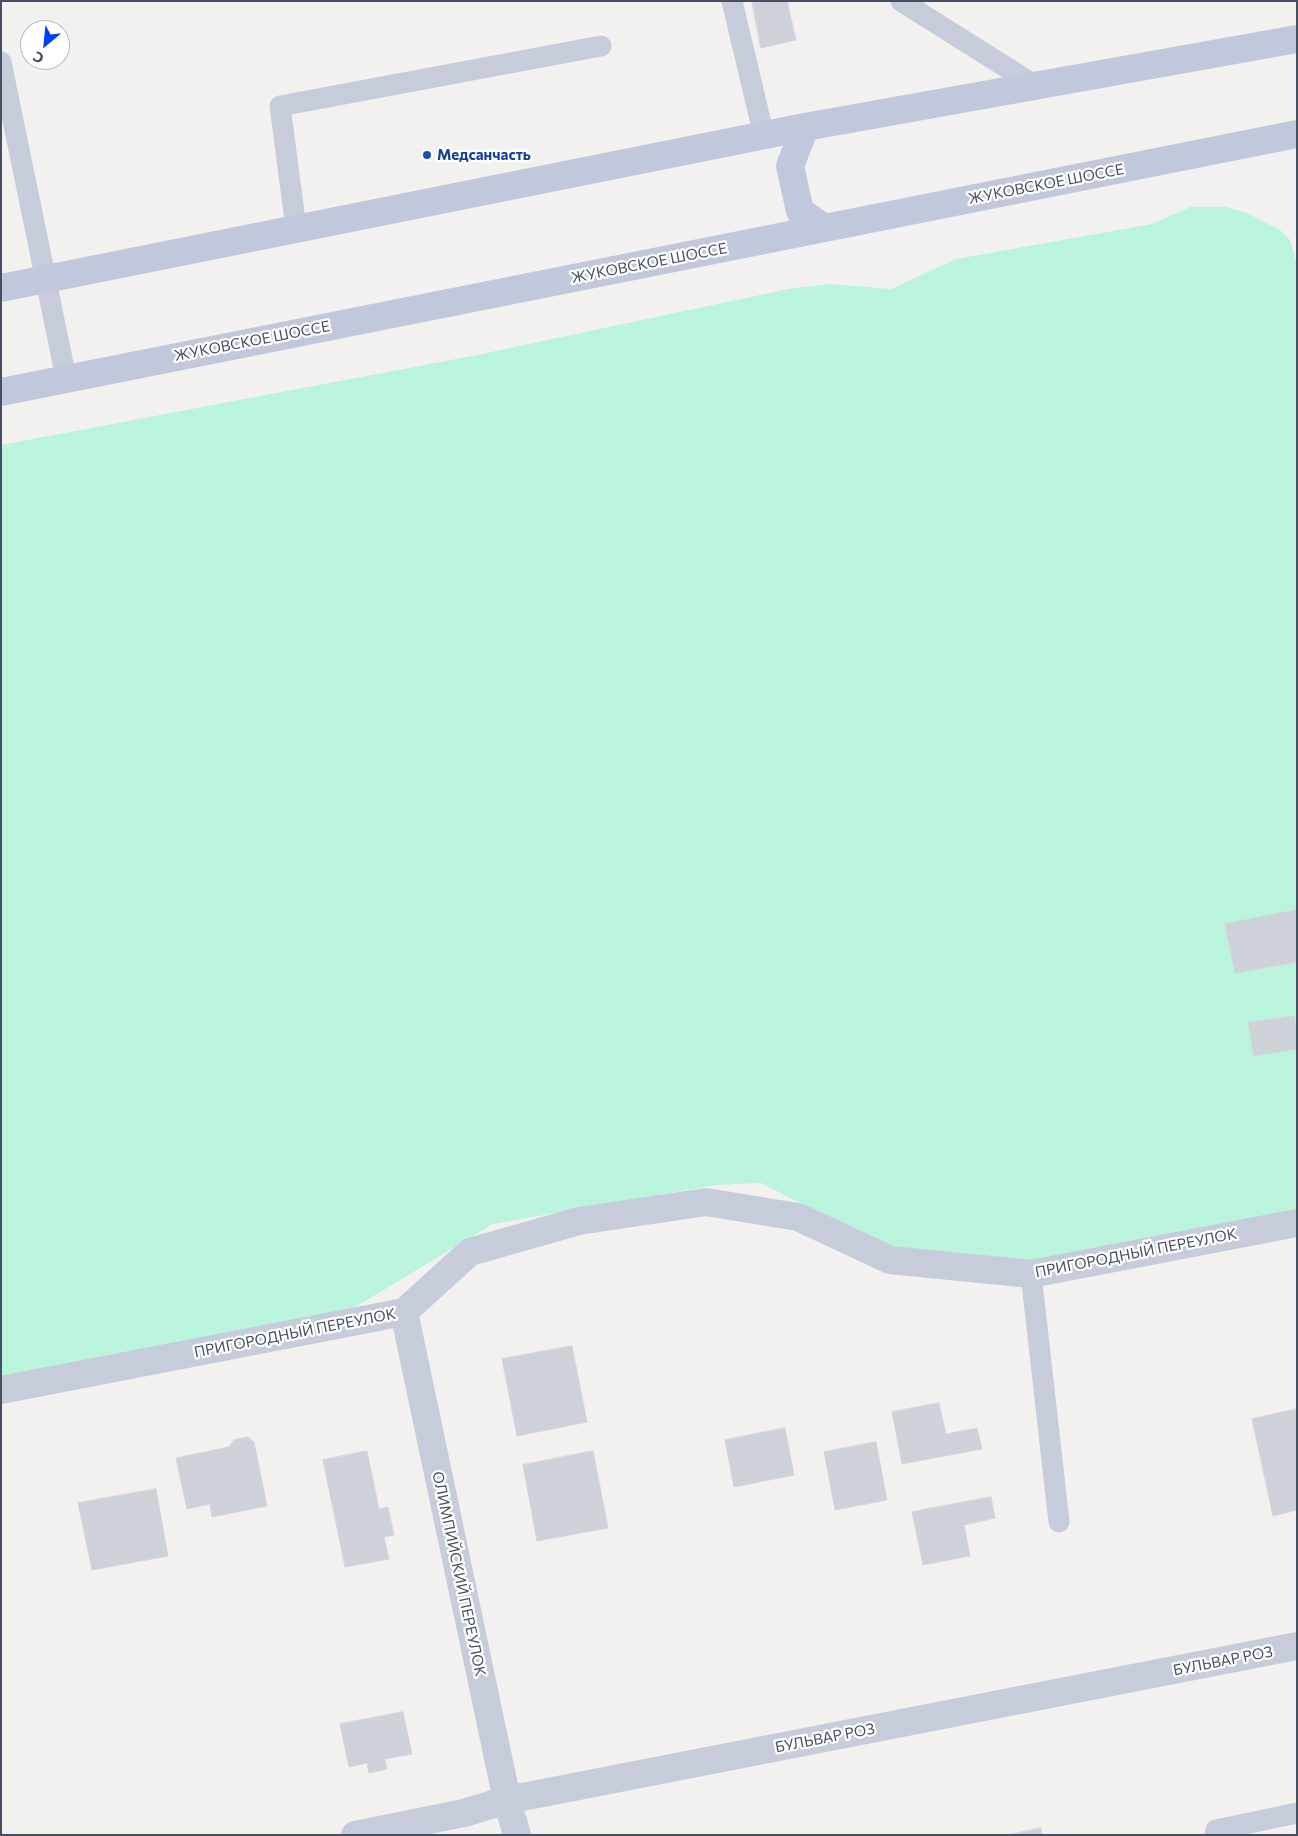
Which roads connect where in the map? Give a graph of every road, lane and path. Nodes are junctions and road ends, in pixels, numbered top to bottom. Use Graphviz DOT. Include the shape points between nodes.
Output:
graph roads {
  1 [pos="732,1"];
  2 [pos="901,1"];
  3 [pos="1297,39"];
  4 [pos="601,46"];
  5 [pos="1,62"];
  6 [pos="1036,86"];
  7 [pos="805,127"];
  8 [pos="1297,134"];
  9 [pos="764,136"];
  10 [pos="296,228"];
  11 [pos="824,228"];
  12 [pos="45,278"];
  13 [pos="1,288"];
  14 [pos="66,378"];
  15 [pos="1,392"];
  16 [pos="1297,1223"];
  17 [pos="1031,1274"];
  18 [pos="404,1312"];
  19 [pos="1,1390"];
  20 [pos="1059,1522"];
  21 [pos="1297,1646"];
  22 [pos="507,1800"];
  23 [pos="1297,1813"];
  24 [pos="354,1835"];
  25 [pos="517,1835"];
  26 [pos="1215,1835"];
  1 -- 9 [label="lane"];
  2 -- 6 [label="lane"];
  3 -- 6 [label="main road"];
  4 -- 10 [label="lane" via="280,106"];
  5 -- 12 [label="lane"];
  6 -- 7 [label="main road"];
  7 -- 9 [label="main road"];
  7 -- 11 [label="main road" via="790,166 800,210"];
  8 -- 11 [label="main road, ЖУКОВСКОЕ ШОССЕ"];
  9 -- 10 [label="main road"];
  10 -- 12 [label="main road"];
  11 -- 14 [label="main road, ЖУКОВСКОЕ ШОССЕ"];
  12 -- 13 [label="main road"];
  12 -- 14 [label="lane"];
  14 -- 15 [label="main road, ЖУКОВСКОЕ ШОССЕ"];
  16 -- 17 [label="street, ПРИГОРОДНЫЙ ПЕРЕУЛОК"];
  17 -- 18 [label="street, ПРИГОРОДНЫЙ ПЕРЕУЛОК" via="890,1260 798,1217 706,1202 579,1220 470,1252"];
  17 -- 20 [label="lane"];
  18 -- 19 [label="street, ПРИГОРОДНЫЙ ПЕРЕУЛОК"];
  18 -- 22 [label="street, ОЛИМПИЙСКИЙ ПЕРЕУЛОК"];
  21 -- 22 [label="street, БУЛЬВАР РОЗ"];
  22 -- 24 [label="street, БУЛЬВАР РОЗ" via="464,1813"];
  22 -- 25 [label="street, ОЛИМПИЙСКИЙ ПЕРЕУЛОК"];
  23 -- 26 [label="lane" via="1216,1830"];
}
